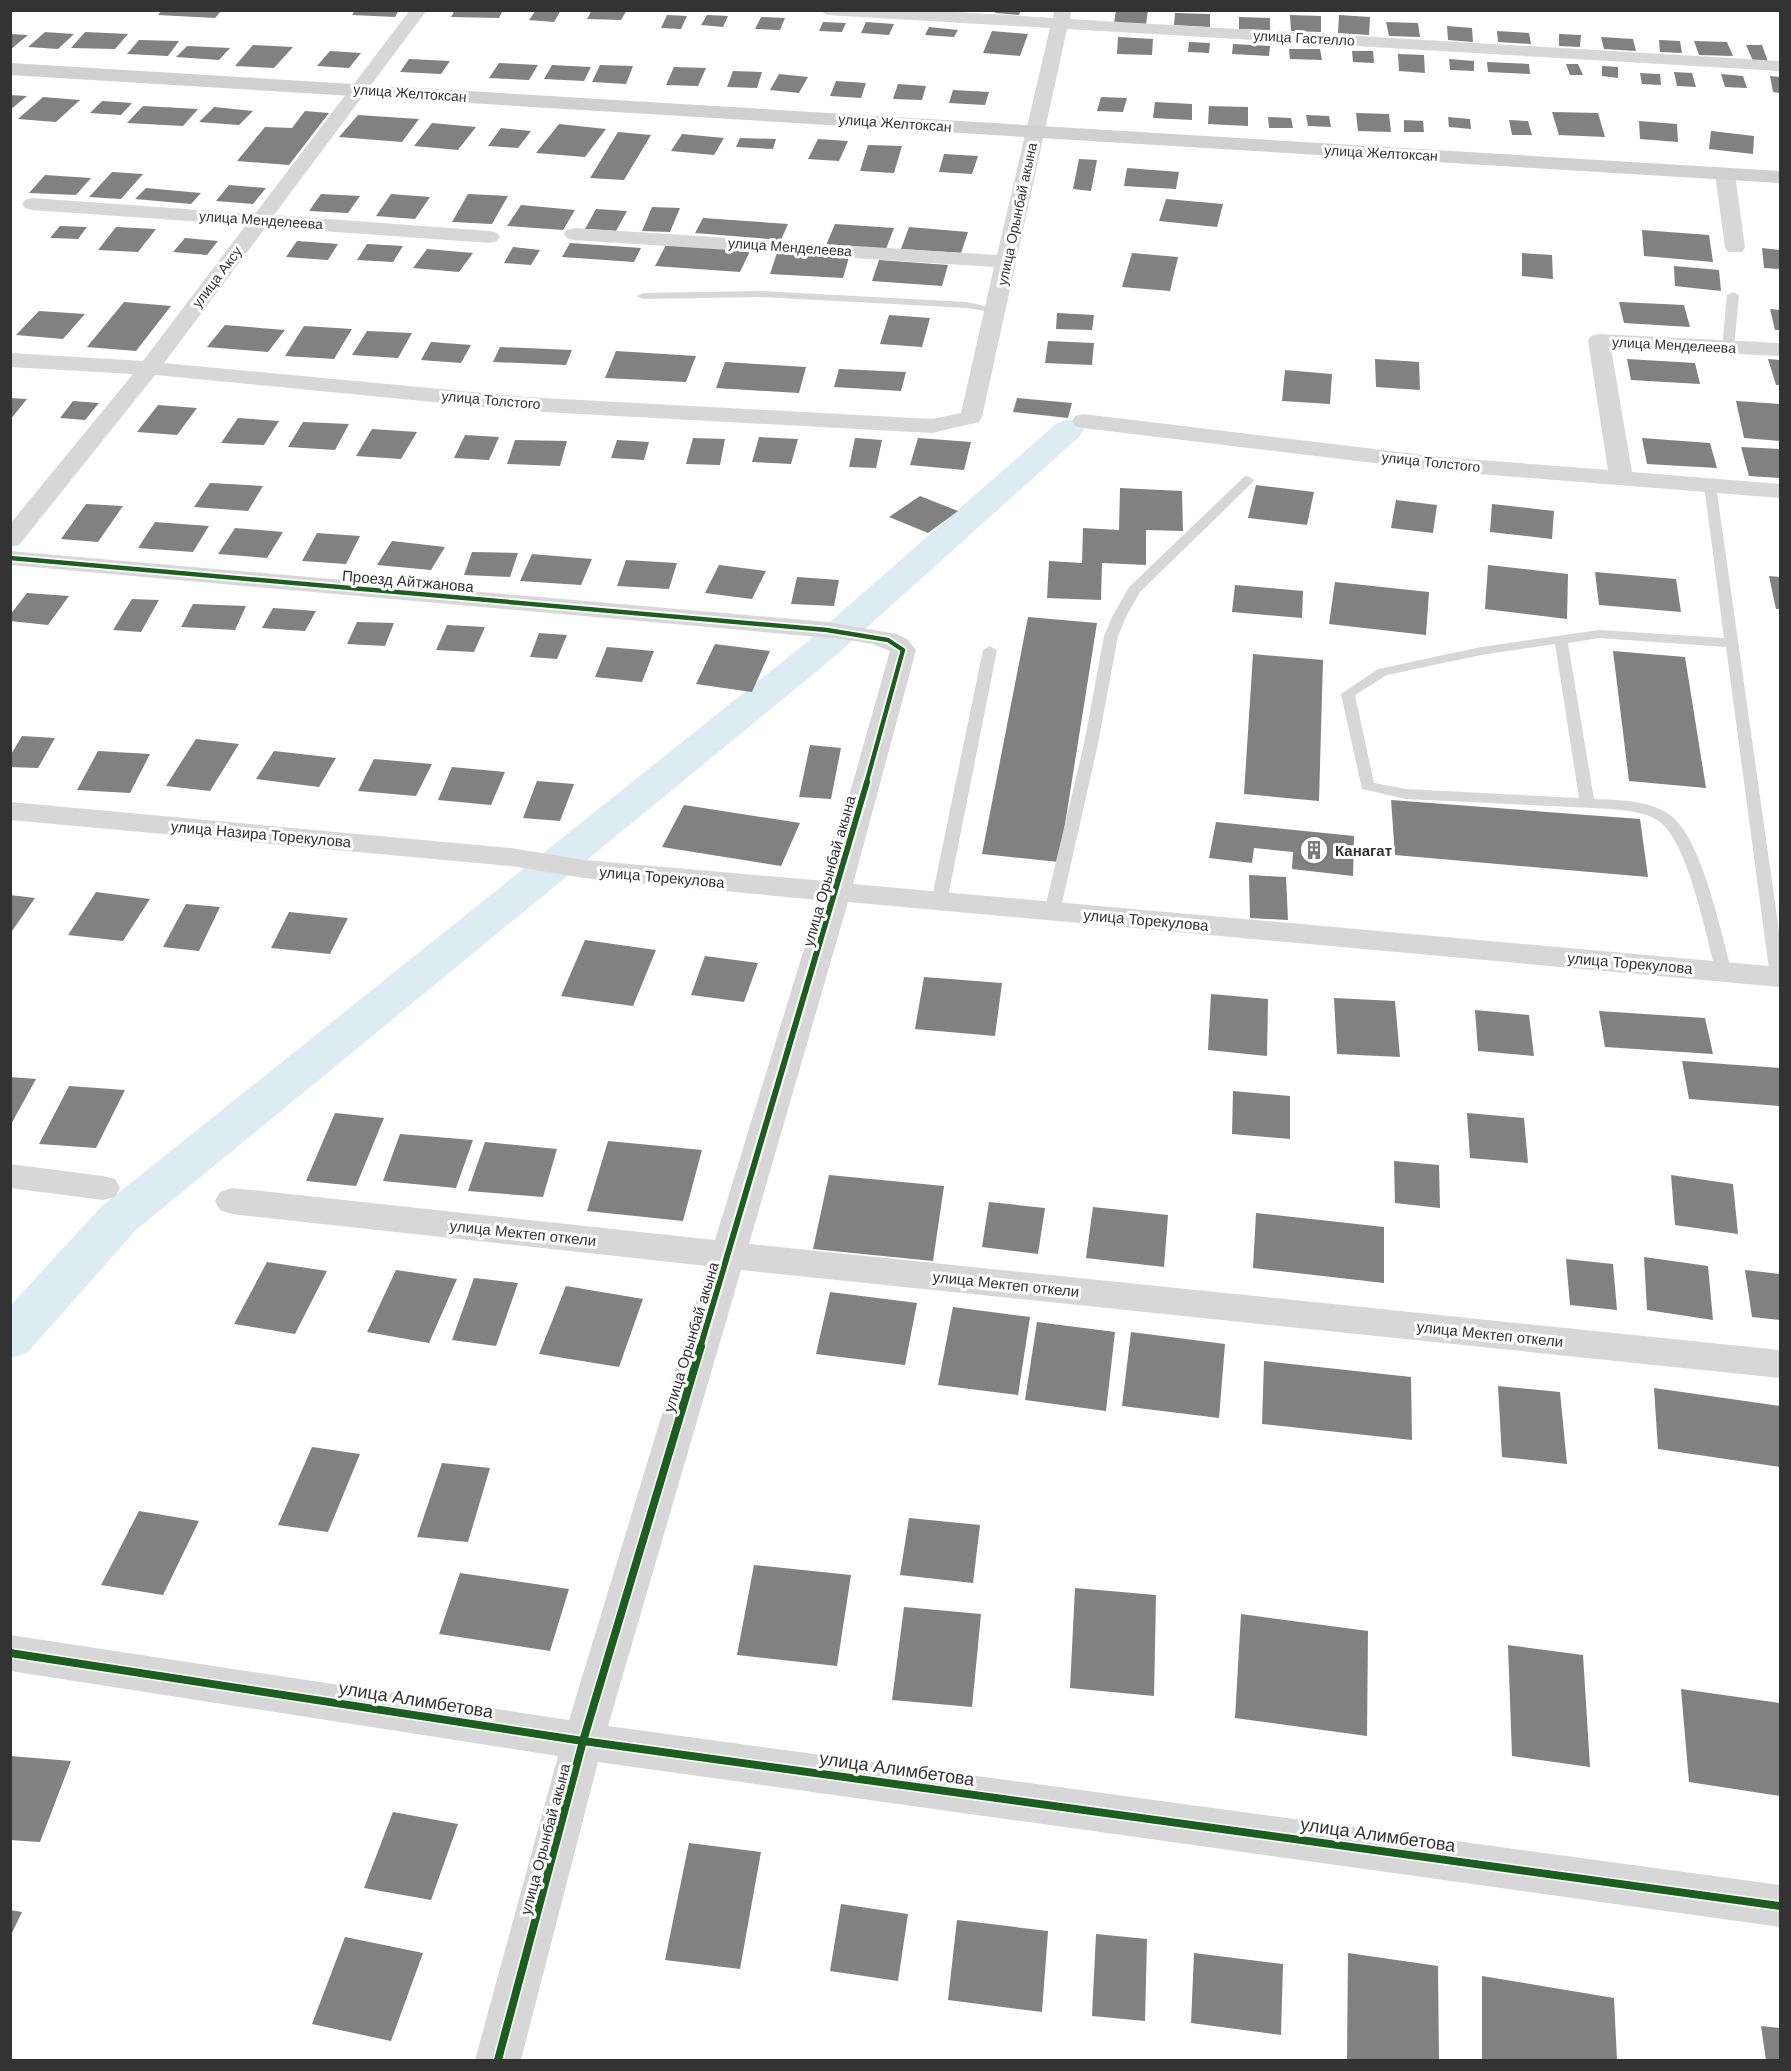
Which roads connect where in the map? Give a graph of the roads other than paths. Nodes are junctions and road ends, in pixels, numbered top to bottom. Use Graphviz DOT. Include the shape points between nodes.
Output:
graph roads {
  1 [pos="419,10"];
  2 [pos="827,10"];
  3 [pos="1061,17"];
  4 [pos="1780,66"];
  5 [pos="10,69"];
  6 [pos="362,90"];
  7 [pos="1035,132"];
  8 [pos="1725,174"];
  9 [pos="1780,177"];
  10 [pos="32,204"];
  11 [pos="259,220"];
  12 [pos="574,234"];
  13 [pos="490,237"];
  14 [pos="1734,248"];
  15 [pos="1006,262"];
  16 [pos="1733,295"];
  17 [pos="643,296"];
  18 [pos="996,310"];
  19 [pos="1728,348"];
  20 [pos="1780,349"];
  21 [pos="10,360"];
  22 [pos="149,368"];
  23 [pos="971,417"];
  24 [pos="1083,421"];
  25 [pos="1621,478"];
  26 [pos="1248,480"];
  27 [pos="1710,485"];
  28 [pos="1780,491"];
  29 [pos="10,540"];
  30 [pos="10,558"];
  31 [pos="879,637"];
  32 [pos="1561,640"];
  33 [pos="1731,643"];
  34 [pos="990,650"];
  35 [pos="1587,803"];
  36 [pos="10,810"];
  37 [pos="512,857"];
  38 [pos="836,893"];
  39 [pos="939,902"];
  40 [pos="1052,912"];
  41 [pos="1724,972"];
  42 [pos="1779,977"];
  43 [pos="10,1176"];
  44 [pos="103,1188"];
  45 [pos="232,1201"];
  46 [pos="728,1255"];
  47 [pos="1780,1364"];
  48 [pos="10,1653"];
  49 [pos="583,1742"];
  50 [pos="1780,1906"];
  51 [pos="498,2061"];
  1 -- 6 [label="street, улица Аксу"];
  2 -- 3 [label="street, улица Гастелло"];
  3 -- 4 [label="street, улица Гастелло"];
  3 -- 7 [label="street, улица Орынбай акына"];
  5 -- 6 [label="main road, улица Желтоксан"];
  6 -- 7 [label="main road, улица Желтоксан"];
  6 -- 11 [label="street, улица Аксу"];
  7 -- 8 [label="main road, улица Желтоксан"];
  7 -- 15 [label="street, улица Орынбай акына"];
  8 -- 9 [label="main road, улица Желтоксан"];
  8 -- 14 [label="street"];
  10 -- 11 [label="street, улица Менделеева"];
  11 -- 13 [label="street, улица Менделеева"];
  11 -- 22 [label="street, улица Аксу"];
  12 -- 15 [label="street, улица Менделеева"];
  15 -- 18 [label="street, улица Орынбай акына"];
  16 -- 19 [label="lane"];
  17 -- 18 [label="lane" via="761,294 967,305"];
  18 -- 23 [label="street, улица Орынбай акына"];
  19 -- 20 [label="street, улица Менделеева"];
  19 -- 25 [label="street, улица Менделеева" via="1599,341"];
  21 -- 22 [label="street, улица Толстого"];
  22 -- 23 [label="street, улица Толстого" via="526,404 932,426"];
  22 -- 29 [label="street, улица Аксу"];
  24 -- 25 [label="street, улица Толстого" via="1441,464"];
  25 -- 27 [label="street, улица Толстого"];
  26 -- 40 [label="lane" via="1134,590 1119,617"];
  27 -- 28 [label="street, улица Толстого"];
  27 -- 33 [label="lane"];
  30 -- 31 [label="street, Проезд Айтжанова"];
  31 -- 38 [label="street, улица Орынбай акына" via="896,642 903,650"];
  32 -- 33 [label="lane" via="1599,634"];
  32 -- 35 [label="lane"];
  32 -- 35 [label="lane" via="1481,651 1383,672 1348,694 1367,786 1406,794"];
  33 -- 42 [label="lane"];
  34 -- 39 [label="lane"];
  35 -- 41 [label="lane" via="1643,808 1668,819 1689,852"];
  36 -- 37 [label="street, улица Назира Торекулова"];
  37 -- 38 [label="street, улица Торекулова" via="584,869"];
  38 -- 39 [label="street, улица Торекулова"];
  38 -- 46 [label="street, улица Орынбай акына"];
  39 -- 40 [label="street, улица Торекулова"];
  40 -- 41 [label="street, улица Торекулова"];
  41 -- 42 [label="street, улица Торекулова"];
  43 -- 44 [label="street"];
  45 -- 46 [label="street, улица Мектеп откели"];
  46 -- 47 [label="street, улица Мектеп откели"];
  46 -- 49 [label="street, улица Орынбай акына"];
  48 -- 49 [label="street, улица Алимбетова"];
  49 -- 50 [label="street, улица Алимбетова"];
  49 -- 51 [label="street, улица Орынбай акына"];
}
